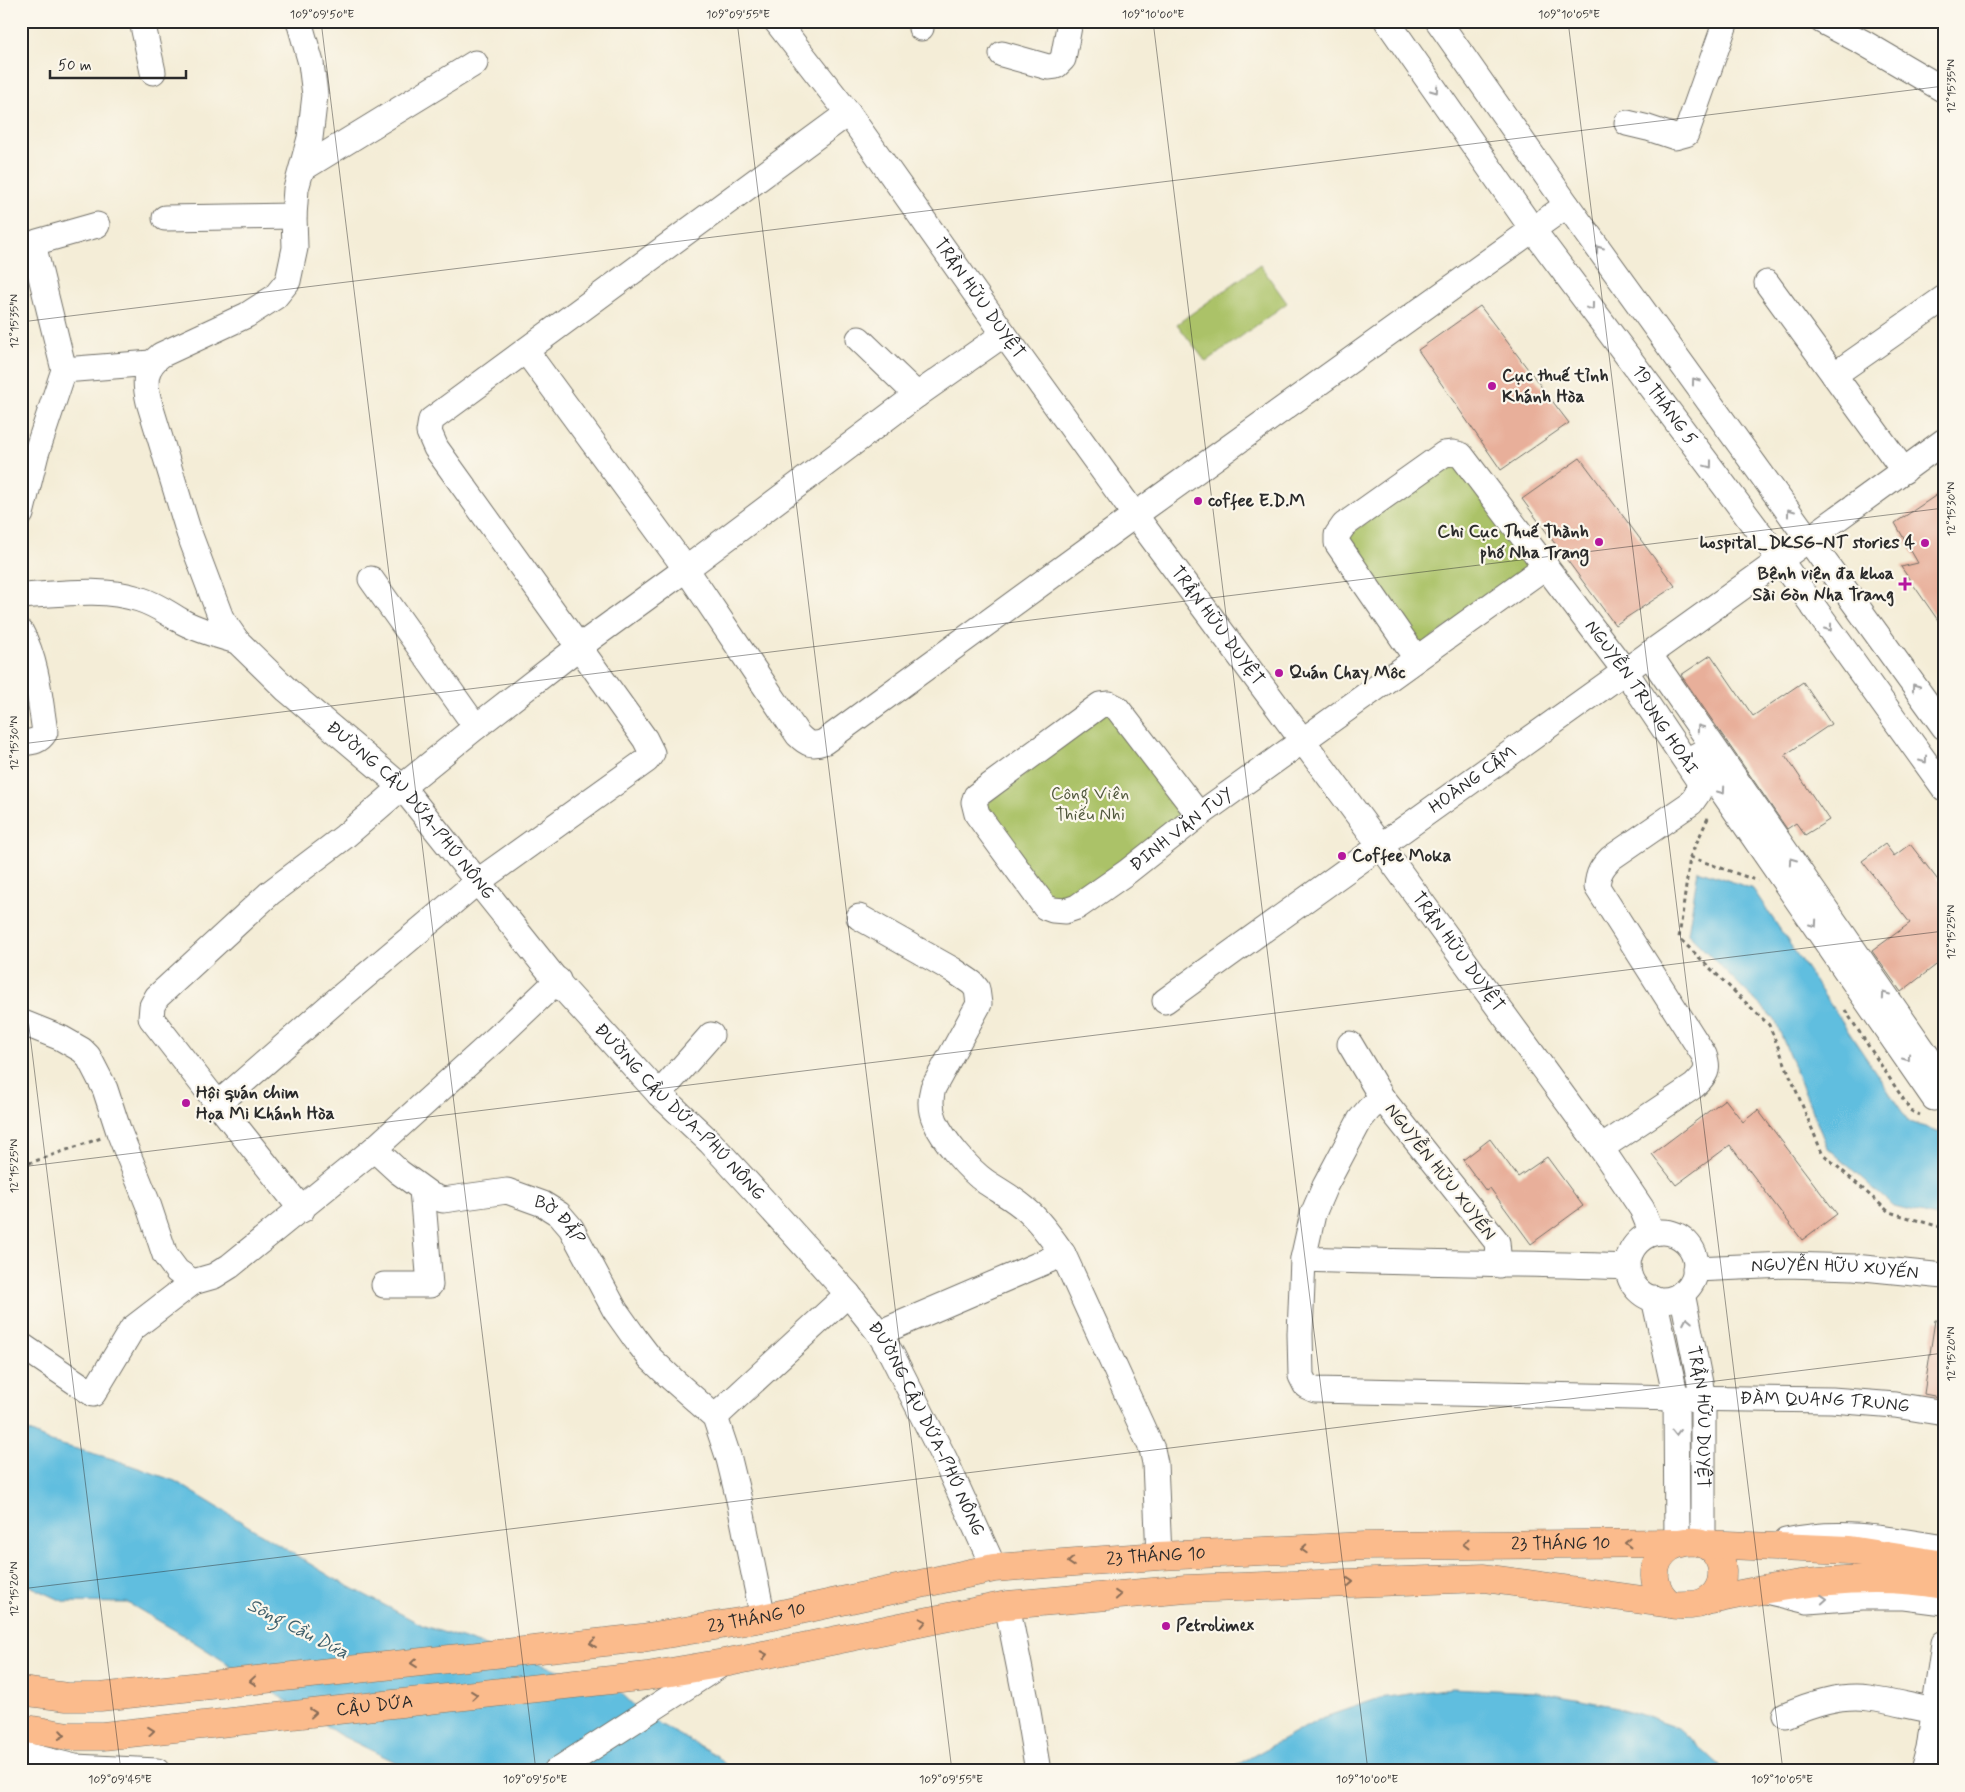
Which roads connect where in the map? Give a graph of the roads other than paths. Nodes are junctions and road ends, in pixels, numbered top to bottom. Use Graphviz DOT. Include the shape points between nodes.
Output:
graph roads {
  1 [pos="142,21"];
  2 [pos="299,21"];
  3 [pos="776,21"];
  4 [pos="1070,21"];
  5 [pos="1387,21"];
  6 [pos="1438,21"];
  7 [pos="1726,21"];
  8 [pos="1822,21"];
  9 [pos="1455,46"];
  10 [pos="1002,54"];
  11 [pos="475,63"];
  12 [pos="1420,69"];
  13 [pos="153,72"];
  14 [pos="1944,90"];
  15 [pos="848,113"];
  16 [pos="1627,123"];
  17 [pos="302,169"];
  18 [pos="1567,205"];
  19 [pos="294,216"];
  20 [pos="165,218"];
  21 [pos="96,225"];
  22 [pos="1533,230"];
  23 [pos="28,252"];
  24 [pos="1767,283"];
  25 [pos="1944,298"];
  26 [pos="1004,334"];
  27 [pos="859,339"];
  28 [pos="526,351"];
  29 [pos="151,363"];
  30 [pos="64,370"];
  31 [pos="1834,375"];
  32 [pos="917,395"];
  33 [pos="1944,441"];
  34 [pos="1904,471"];
  35 [pos="26,479"];
  36 [pos="21,514"];
  37 [pos="1135,515"];
  38 [pos="1810,539"];
  39 [pos="1780,560"];
  40 [pos="1546,566"];
  41 [pos="686,569"];
  42 [pos="371,579"];
  43 [pos="21,596"];
  44 [pos="21,632"];
  45 [pos="237,642"];
  46 [pos="579,647"];
  47 [pos="1416,658"];
  48 [pos="1636,663"];
  49 [pos="1944,726"];
  50 [pos="476,727"];
  51 [pos="21,742"];
  52 [pos="1302,742"];
  53 [pos="402,787"];
  54 [pos="1944,788"];
  55 [pos="1199,815"];
  56 [pos="1380,845"];
  57 [pos="477,882"];
  58 [pos="859,916"];
  59 [pos="558,980"];
  60 [pos="1165,1001"];
  61 [pos="21,1022"];
  62 [pos="711,1035"];
  63 [pos="1350,1044"];
  64 [pos="1944,1070"];
  65 [pos="1944,1091"];
  66 [pos="659,1094"];
  67 [pos="1382,1098"];
  68 [pos="218,1104"];
  69 [pos="1601,1148"];
  70 [pos="374,1149"];
  71 [pos="422,1190"];
  72 [pos="302,1210"];
  73 [pos="1652,1233"];
  74 [pos="1063,1254"];
  75 [pos="1303,1258"];
  76 [pos="1499,1265"];
  77 [pos="1628,1267"];
  78 [pos="1695,1269"];
  79 [pos="1944,1276"];
  80 [pos="193,1282"];
  81 [pos="384,1285"];
  82 [pos="1682,1293"];
  83 [pos="848,1294"];
  84 [pos="1654,1298"];
  85 [pos="879,1333"];
  86 [pos="21,1345"];
  87 [pos="1676,1398"];
  88 [pos="1703,1398"];
  89 [pos="1944,1413"];
  90 [pos="715,1416"];
  91 [pos="1690,1543"];
  92 [pos="1760,1546"];
  93 [pos="1944,1548"];
  94 [pos="1159,1556"];
  95 [pos="1944,1565"];
  96 [pos="994,1568"];
  97 [pos="1944,1584"];
  98 [pos="1759,1589"];
  99 [pos="1710,1600"];
  100 [pos="1944,1602"];
  101 [pos="1671,1604"];
  102 [pos="1007,1605"];
  103 [pos="763,1618"];
  104 [pos="1944,1643"];
  105 [pos="724,1663"];
  106 [pos="647,1676"];
  107 [pos="21,1691"];
  108 [pos="1935,1711"];
  109 [pos="1786,1715"];
  110 [pos="21,1728"];
  111 [pos="21,1754"];
  112 [pos="75,1769"];
  113 [pos="157,1771"];
  114 [pos="556,1771"];
  115 [pos="1038,1771"];
  116 [pos="1923,1771"];
  1 -- 13 [label="street"];
  2 -- 17 [label="street" via="311,63 315,95 310,138"];
  3 -- 15 [label="street, TRẦN HỮU DUYỆT"];
  4 -- 10 [label="street" via="1063,59 1056,66 1048,68"];
  5 -- 12 [label="street, 19 THÁNG 5"];
  6 -- 9 [label="street"];
  7 -- 16 [label="street" via="1686,134 1675,138"];
  8 -- 14 [label="street"];
  9 -- 12 [label="street"];
  9 -- 18 [label="street"];
  11 -- 17 [label="street"];
  12 -- 22 [label="street, 19 THÁNG 5, one-way"];
  15 -- 26 [label="street, TRẦN HỮU DUYỆT"];
  15 -- 28 [label="street"];
  17 -- 19 [label="street" via="296,189"];
  18 -- 22 [label="street"];
  38 -- 18 [label="street, one-way"];
  19 -- 20 [label="street"];
  19 -- 29 [label="street" via="294,248 288,281 275,297"];
  21 -- 23 [label="street" via="37,242"];
  22 -- 37 [label="street"];
  22 -- 39 [label="street, 19 THÁNG 5, one-way"];
  23 -- 30 [label="street"];
  24 -- 31 [label="street"];
  25 -- 31 [label="street"];
  26 -- 32 [label="street"];
  26 -- 37 [label="street, TRẦN HỮU DUYỆT"];
  27 -- 32 [label="street"];
  28 -- 41 [label="street"];
  28 -- 46 [label="street" via="431,420 429,432 436,448"];
  29 -- 30 [label="street"];
  29 -- 45 [label="street, ĐƯỜNG CẦU DỨA-PHÚ NÔNG" via="146,389 190,533 221,618"];
  30 -- 35 [label="street"];
  31 -- 34 [label="street"];
  32 -- 41 [label="street"];
  33 -- 34 [label="street, HOÀNG CẦM"];
  34 -- 38 [label="street, HOÀNG CẦM"];
  35 -- 36 [label="street"];
  37 -- 41 [label="street" via="816,745 807,744 798,735"];
  37 -- 52 [label="street, TRẦN HỮU DUYỆT"];
  38 -- 39 [label="street, HOÀNG CẦM"];
  49 -- 38 [label="street, one-way"];
  39 -- 48 [label="street, HOÀNG CẦM"];
  39 -- 54 [label="street, 19 THÁNG 5, one-way"];
  40 -- 47 [label="street, ĐINH VĂN TUY"];
  40 -- 47 [label="street, NGUYỄN TRUNG HOÀI" via="1461,455 1444,454 1337,532 1338,543"];
  40 -- 48 [label="street, NGUYỄN TRUNG HOÀI"];
  41 -- 46 [label="street"];
  42 -- 50 [label="street"];
  43 -- 45 [label="street" via="58,592 107,593 138,598 162,607 183,622"];
  44 -- 51 [label="street" via="37,682 46,732 41,739"];
  45 -- 53 [label="street, ĐƯỜNG CẦU DỨA-PHÚ NÔNG"];
  46 -- 50 [label="street"];
  46 -- 57 [label="street" via="652,753"];
  47 -- 52 [label="street, ĐINH VĂN TUY"];
  48 -- 56 [label="street, HOÀNG CẦM"];
  64 -- 48 [label="street, one-way" via="1939,1073"];
  48 -- 65 [label="street, one-way" via="1934,1098"];
  48 -- 69 [label="street, NGUYỄN TRUNG HOÀI" via="1698,781 1698,793 1691,802 1602,866 1597,886 1707,1064 1705,1075 1694,1086"];
  50 -- 53 [label="street"];
  52 -- 55 [label="street, ĐINH VĂN TUY"];
  52 -- 56 [label="street, TRẦN HỮU DUYỆT"];
  53 -- 57 [label="street, ĐƯỜNG CẦU DỨA-PHÚ NÔNG"];
  53 -- 68 [label="street" via="344,837 270,893 157,997 151,1018"];
  55 -- 55 [label="street, ĐINH VĂN TUY" via="1077,908 1059,911 1046,907 977,814 974,802 976,796 1100,705 1109,704 1117,708"];
  56 -- 60 [label="street, HOÀNG CẦM"];
  56 -- 69 [label="street, TRẦN HỮU DUYỆT"];
  57 -- 59 [label="street, ĐƯỜNG CẦU DỨA-PHÚ NÔNG"];
  57 -- 68 [label="street"];
  58 -- 74 [label="street" via="953,970 977,989 979,1004 933,1088 930,1102 935,1122 961,1160 1030,1212"];
  59 -- 66 [label="street, ĐƯỜNG CẦU DỨA-PHÚ NÔNG"];
  59 -- 70 [label="street"];
  61 -- 80 [label="street" via="61,1038 88,1056 105,1089 165,1255 177,1272"];
  62 -- 66 [label="street"];
  63 -- 67 [label="street"];
  66 -- 83 [label="street, ĐƯỜNG CẦU DỨA-PHÚ NÔNG" via="711,1143"];
  67 -- 75 [label="street, NGUYỄN HỮU XUYẾN" via="1360,1120 1325,1186 1313,1214"];
  67 -- 76 [label="street, NGUYỄN HỮU XUYẾN" via="1497,1242"];
  68 -- 72 [label="street"];
  69 -- 73 [label="street, TRẦN HỮU DUYỆT" via="1642,1209"];
  70 -- 71 [label="street, BỜ ĐẮP"];
  70 -- 72 [label="street"];
  71 -- 81 [label="street" via="430,1284"];
  71 -- 90 [label="street, BỜ ĐẮP" via="443,1200 507,1191 543,1204 559,1214 571,1228 615,1310 650,1358"];
  72 -- 80 [label="street" via="230,1266 214,1276"];
  73 -- 77 [label="street" via="1634,1246"];
  73 -- 78 [label="street" via="1674,1234 1683,1240 1695,1258"];
  74 -- 85 [label="street"];
  74 -- 94 [label="street" via="1152,1449"];
  75 -- 76 [label="street, NGUYỄN HỮU XUYẾN"];
  75 -- 87 [label="street, ĐÀM QUANG TRUNG" via="1301,1376 1306,1386 1315,1390"];
  76 -- 77 [label="street, NGUYỄN HỮU XUYẾN"];
  77 -- 84 [label="street" via="1635,1287"];
  78 -- 79 [label="street, NGUYỄN HỮU XUYẾN" via="1787,1265 1854,1267"];
  78 -- 82 [label="street"];
  80 -- 86 [label="street" via="132,1329 93,1394"];
  82 -- 84 [label="street" via="1664,1299"];
  88 -- 82 [label="street, TRẦN HỮU DUYỆT, one-way"];
  83 -- 85 [label="street, ĐƯỜNG CẦU DỨA-PHÚ NÔNG"];
  83 -- 90 [label="street"];
  84 -- 87 [label="street, TRẦN HỮU DUYỆT"];
  85 -- 96 [label="street, ĐƯỜNG CẦU DỨA-PHÚ NÔNG" via="945,1460"];
  87 -- 88 [label="street, ĐÀM QUANG TRUNG"];
  87 -- 91 [label="street, TRẦN HỮU DUYỆT, one-way"];
  88 -- 89 [label="street, ĐÀM QUANG TRUNG" via="1832,1400"];
  88 -- 91 [label="street, TRẦN HỮU DUYỆT"];
  90 -- 103 [label="street" via="737,1492"];
  91 -- 92 [label="main road, 23 THÁNG 10"];
  91 -- 94 [label="main road, 23 THÁNG 10, one-way" via="1437,1544"];
  91 -- 99 [label="main road" via="1714,1552 1720,1563 1722,1574 1718,1591"];
  91 -- 101 [label="main road" via="1667,1548 1659,1557 1654,1574 1656,1586"];
  92 -- 93 [label="street, 23 THÁNG 10" via="1833,1534 1872,1536"];
  92 -- 95 [label="main road" via="1849,1550"];
  94 -- 96 [label="main road, 23 THÁNG 10, one-way"];
  96 -- 102 [label="main road"];
  96 -- 103 [label="main road, 23 THÁNG 10"];
  97 -- 98 [label="main road" via="1832,1581"];
  98 -- 99 [label="main road"];
  98 -- 100 [label="street, one-way" via="1808,1601 1905,1597"];
  99 -- 101 [label="main road" via="1692,1605"];
  102 -- 101 [label="main road, 23 THÁNG 10, one-way" via="1186,1589 1484,1578"];
  105 -- 102 [label="main road, 23 THÁNG 10, one-way"];
  102 -- 115 [label="street"];
  103 -- 107 [label="main road, 23 THÁNG 10, one-way" via="642,1638 100,1698"];
  104 -- 108 [label="street"];
  105 -- 106 [label="main road, 23 THÁNG 10"];
  105 -- 114 [label="street"];
  110 -- 106 [label="main road, CẦU DỨA, one-way" via="68,1736 103,1736"];
  108 -- 109 [label="street" via="1868,1698 1848,1698 1807,1706"];
  108 -- 116 [label="street"];
  111 -- 112 [label="street"];
  112 -- 113 [label="street"];
}
